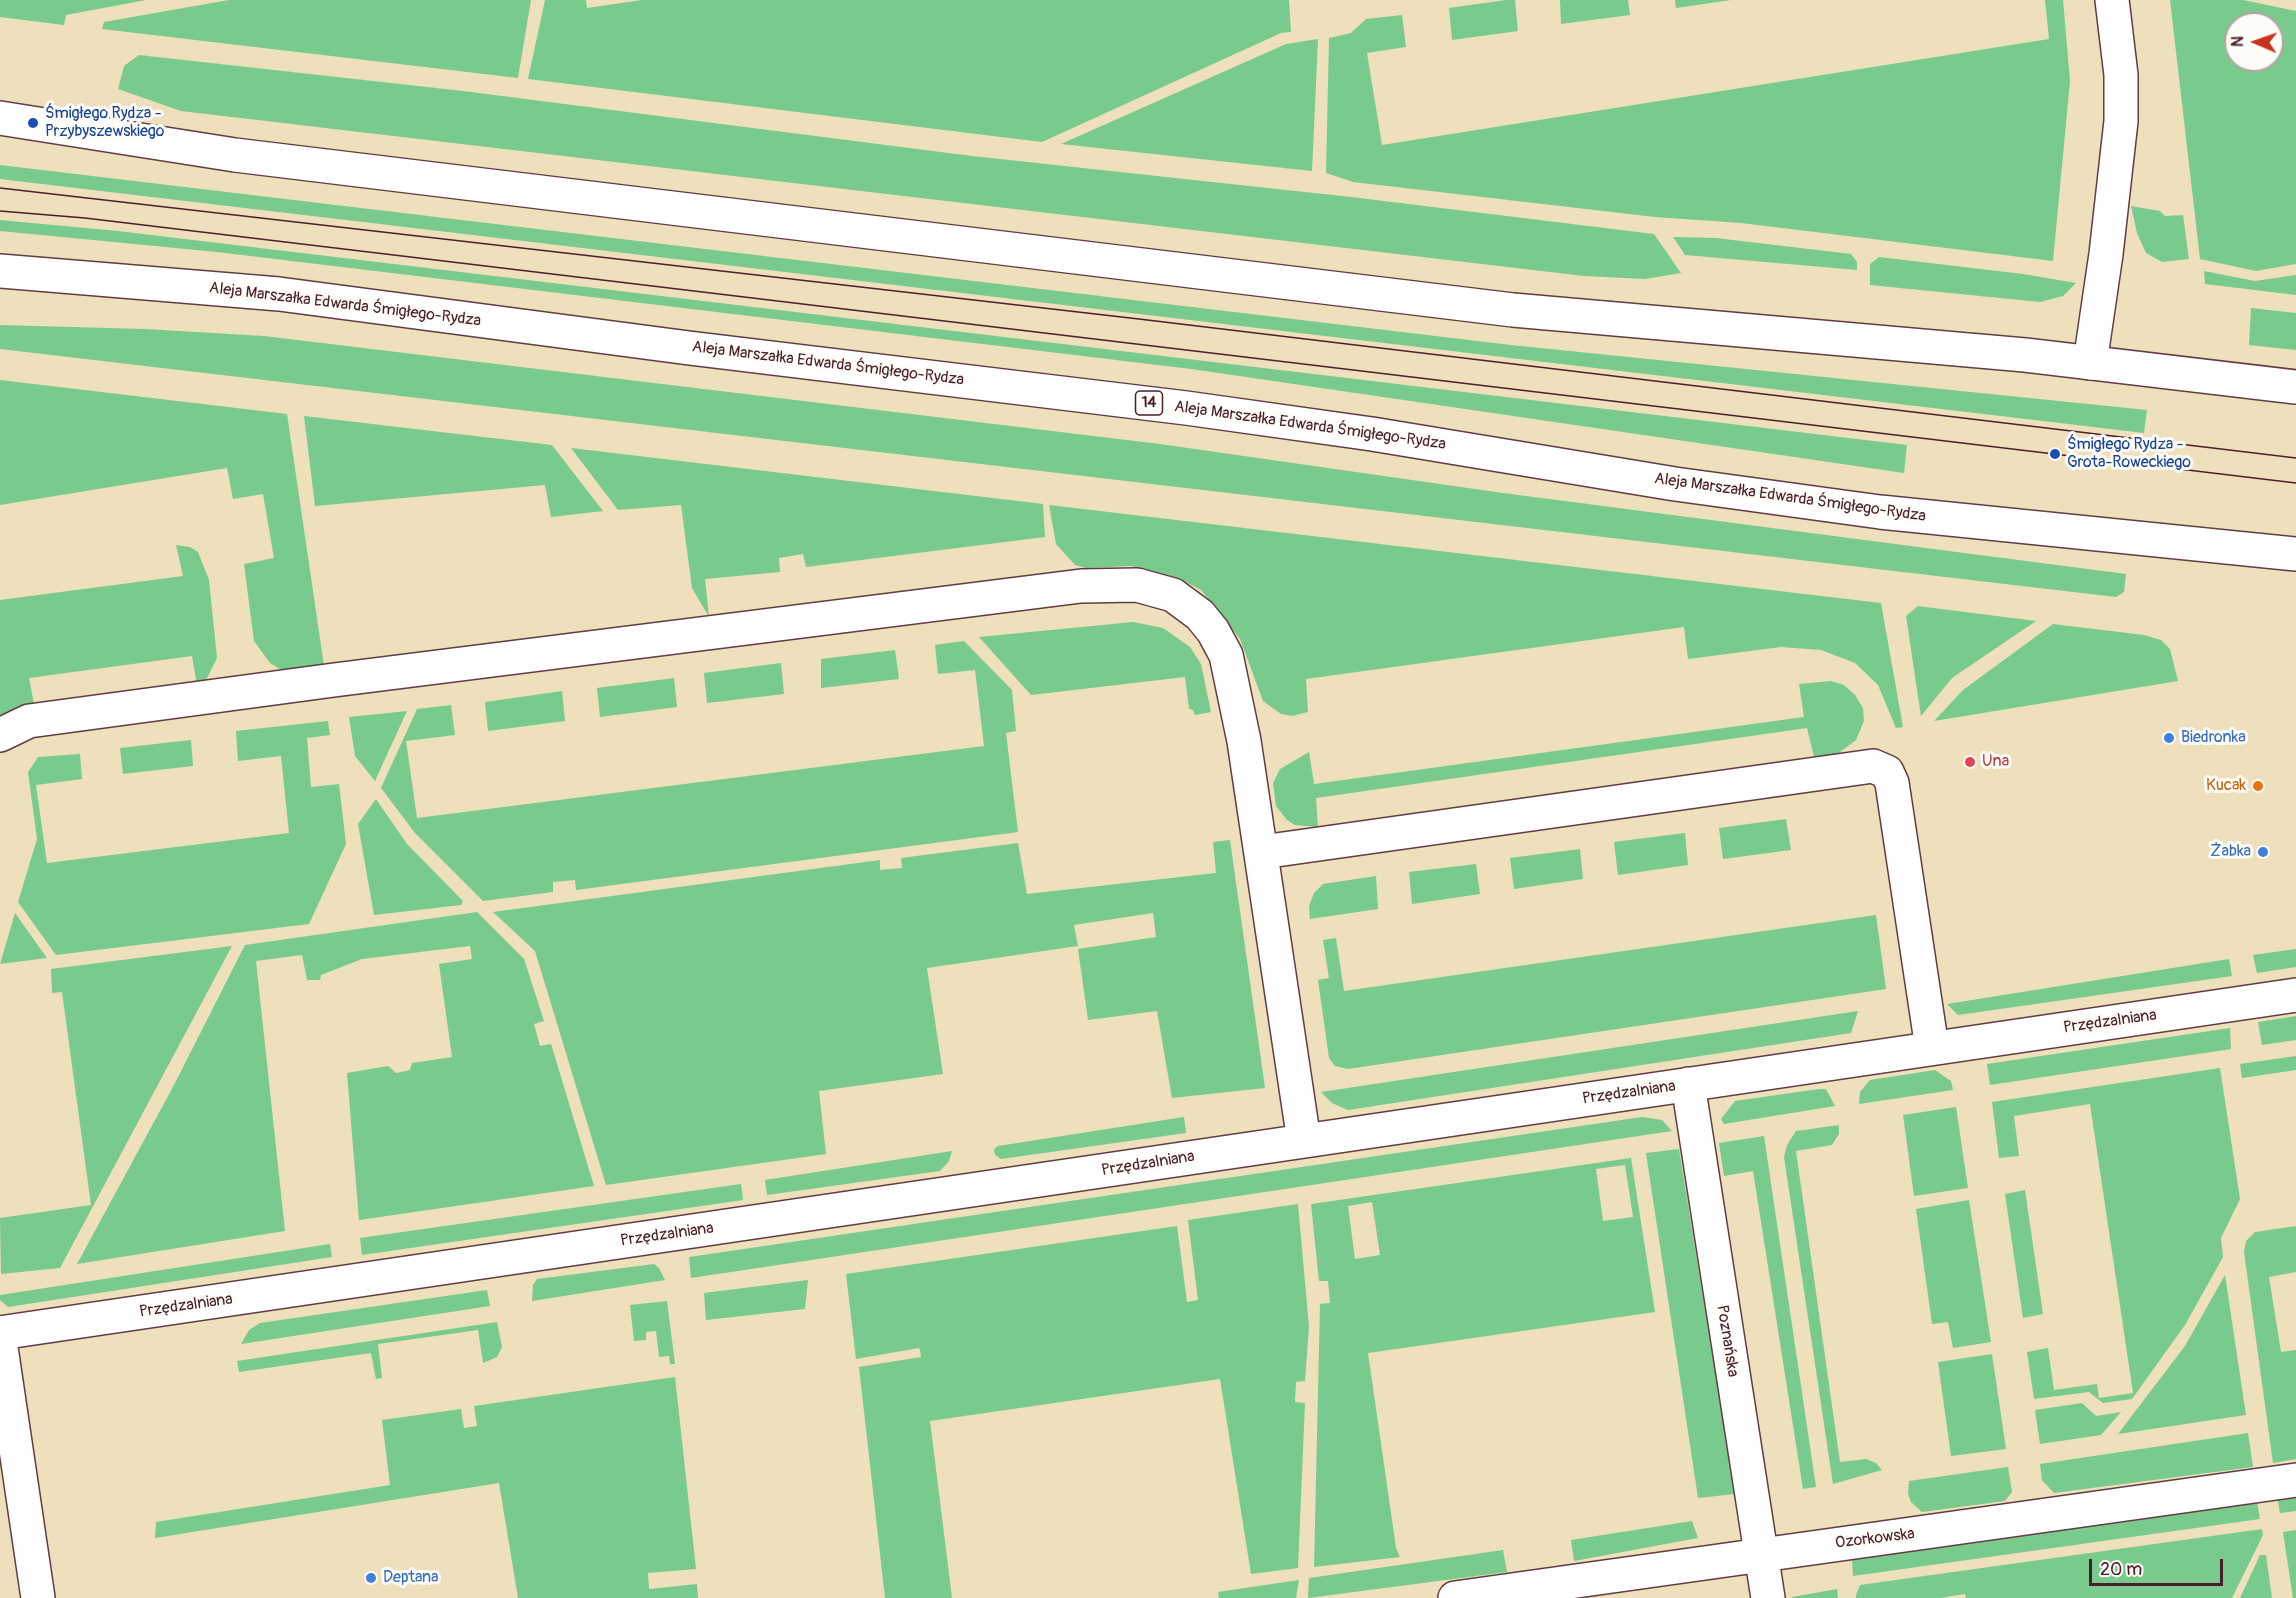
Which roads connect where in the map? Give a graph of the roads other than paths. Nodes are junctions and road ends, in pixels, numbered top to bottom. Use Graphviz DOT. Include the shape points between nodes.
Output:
graph roads {
  1 [pos="2112,0"];
  2 [pos="0,118"];
  3 [pos="0,271"];
  4 [pos="2090,363"];
  5 [pos="2296,387"];
  6 [pos="2296,554"];
  7 [pos="0,735"];
  8 [pos="1262,852"];
  9 [pos="2296,995"];
  10 [pos="1932,1048"];
  11 [pos="1688,1084"];
  12 [pos="1304,1141"];
  13 [pos="0,1333"];
  14 [pos="0,1341"];
  15 [pos="2296,1480"];
  16 [pos="1761,1553"];
  17 [pos="38,1598"];
  18 [pos="1455,1598"];
  19 [pos="1768,1598"];
  1 -- 4 [label="main road" via="2121,75 2121,121"];
  2 -- 4 [label="main road" via="235,155 1513,310"];
  3 -- 6 [label="main road, Aleja Marszałka Edwarda Śmigłego-Rydza / 14" via="279,294 1186,408 1880,512"];
  4 -- 5 [label="main road"];
  7 -- 8 [label="main road" via="29,721 322,681 1081,586 1137,585 1173,595 1200,615 1226,655"];
  8 -- 10 [label="main road" via="1873,766 1887,772 1892,783"];
  8 -- 12 [label="main road"];
  9 -- 10 [label="main road, Przędzalniana"];
  10 -- 11 [label="main road, Przędzalniana"];
  11 -- 12 [label="main road, Przędzalniana"];
  11 -- 16 [label="main road, Poznańska"];
  12 -- 13 [label="main road, Przędzalniana"];
  14 -- 17 [label="main road"];
  15 -- 16 [label="main road, Ozorkowska"];
  16 -- 18 [label="main road, Ozorkowska"];
  16 -- 19 [label="main road, Poznańska"];
}
